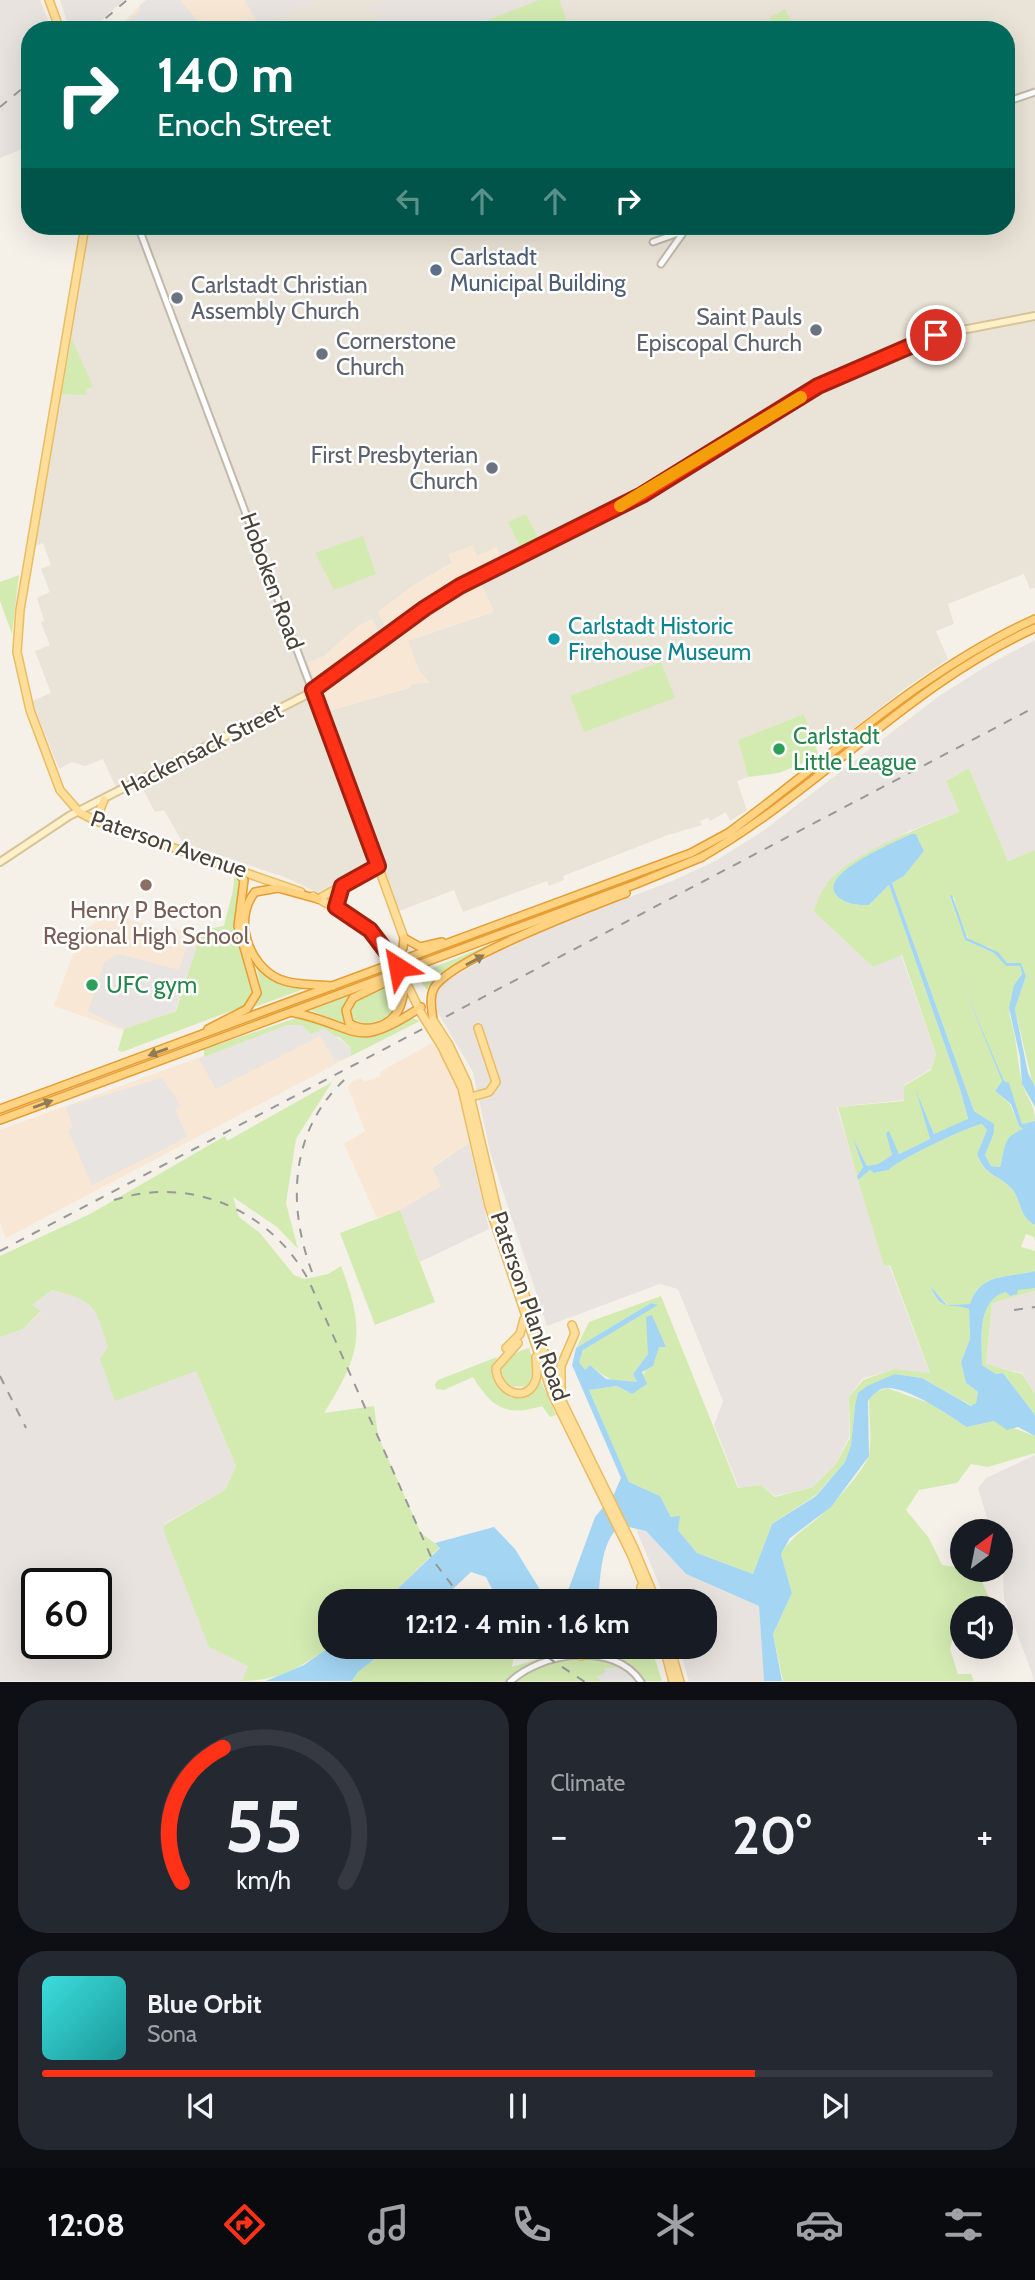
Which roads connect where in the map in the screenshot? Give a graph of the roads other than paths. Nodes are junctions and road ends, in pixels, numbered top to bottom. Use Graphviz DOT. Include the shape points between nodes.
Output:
graph roads {
  1 [pos="49,0"];
  2 [pos="57,21"];
  3 [pos="1035,92"];
  4 [pos="1015,100"];
  5 [pos="83,235"];
  6 [pos="141,235"];
  7 [pos="672,235"];
  8 [pos="681,235"];
  9 [pos="653,242"];
  10 [pos="661,264"];
  11 [pos="1035,316"];
  12 [pos="1035,619"];
  13 [pos="1035,628"];
  14 [pos="313,690"];
  15 [pos="104,800"];
  16 [pos="79,812"];
  17 [pos="103,824"];
  18 [pos="702,856"];
  19 [pos="0,862"];
  20 [pos="232,866"];
  21 [pos="378,866"];
  22 [pos="342,886"];
  23 [pos="318,898"];
  24 [pos="336,907"];
  25 [pos="484,932"];
  26 [pos="404,937"];
  27 [pos="425,962"];
  28 [pos="390,966"];
  29 [pos="405,980"];
  30 [pos="337,986"];
  31 [pos="425,1009"];
  32 [pos="290,1012"];
  33 [pos="433,1020"];
  34 [pos="478,1028"];
  35 [pos="183,1043"];
  36 [pos="445,1046"];
  37 [pos="471,1097"];
  38 [pos="0,1109"];
  39 [pos="0,1120"];
  40 [pos="525,1315"];
  41 [pos="572,1325"];
  42 [pos="518,1343"];
  43 [pos="506,1348"];
  44 [pos="536,1349"];
  45 [pos="561,1401"];
  46 [pos="605,1498"];
  47 [pos="622,1530"];
  48 [pos="640,1575"];
  49 [pos="641,1589"];
  50 [pos="645,1589"];
  51 [pos="650,1589"];
  52 [pos="567,1659"];
  53 [pos="615,1659"];
  54 [pos="668,1659"];
  55 [pos="672,1659"];
  56 [pos="675,1681"];
  57 [pos="510,1682"];
  58 [pos="641,1682"];
  1 -- 2 [label="main road"];
  3 -- 4 [label="street"];
  5 -- 16 [label="main road, Paterson Avenue" via="17,646 25,694 52,768 67,800"];
  6 -- 14 [label="street, Hoboken Road"];
  7 -- 9 [label="street"];
  8 -- 10 [label="street"];
  11 -- 14 [label="main road, Hackensack Street" via="936,335 818,386 642,495 460,586"];
  12 -- 25 [label="highway" via="931,679 728,833 666,864"];
  13 -- 18 [label="highway" via="982,655 927,692 750,827"];
  14 -- 15 [label="main road, Hackensack Street"];
  14 -- 21 [label="street, Hoboken Road"];
  15 -- 16 [label="main road, Hackensack Street"];
  15 -- 17 [label="main road" via="98,816"];
  16 -- 17 [label="main road, Paterson Avenue"];
  16 -- 19 [label="main road, Hackensack Street"];
  17 -- 20 [label="main road, Paterson Avenue"];
  18 -- 27 [label="highway"];
  31 -- 18 [label="highway, one-way" via="445,977 510,940 671,874"];
  20 -- 23 [label="main road, Paterson Avenue"];
  20 -- 35 [label="highway" via="244,880 238,926 257,982 257,996 247,1009"];
  21 -- 22 [label="main road"];
  21 -- 26 [label="main road, Hoboken Road"];
  22 -- 23 [label="main road"];
  22 -- 24 [label="main road"];
  23 -- 24 [label="main road, Paterson Avenue"];
  23 -- 30 [label="highway" via="278,888 255,892 246,908 245,934 256,960 270,974 291,983"];
  24 -- 29 [label="main road, Paterson Avenue, bridge" via="370,930"];
  25 -- 26 [label="highway" via="427,946 415,946"];
  25 -- 28 [label="highway"];
  26 -- 28 [label="highway" via="403,948"];
  27 -- 29 [label="highway" via="353,998 346,1008 348,1020 364,1029 387,1023 400,1007"];
  27 -- 32 [label="highway"];
  28 -- 30 [label="highway"];
  29 -- 31 [label="main road, Paterson Plank Road"];
  30 -- 35 [label="highway"];
  31 -- 32 [label="highway" via="367,1034"];
  31 -- 33 [label="highway"];
  31 -- 36 [label="main road, Paterson Plank Road, bridge"];
  39 -- 32 [label="highway, one-way"];
  33 -- 36 [label="main road, Paterson Plank Road, bridge"];
  34 -- 37 [label="main road" via="496,1082 489,1091"];
  35 -- 38 [label="highway, one-way"];
  36 -- 37 [label="main road, Paterson Plank Road" via="461,1068"];
  36 -- 40 [label="main road, Paterson Plank Road" via="462,1088 489,1206"];
  37 -- 45 [label="main road, Paterson Plank Road" via="498,1214"];
  40 -- 43 [label="main road" via="520,1334"];
  40 -- 44 [label="main road, Paterson Plank Road"];
  41 -- 45 [label="main road" via="575,1336 560,1369"];
  42 -- 44 [label="main road" via="496,1368 499,1383 510,1392 524,1392 534,1383"];
  44 -- 46 [label="main road, Paterson Plank Road" via="561,1416"];
  45 -- 46 [label="main road, Paterson Plank Road"];
  46 -- 47 [label="main road, Paterson Plank Road"];
  47 -- 48 [label="main road, Paterson Plank Road"];
  47 -- 51 [label="main road, Paterson Plank Road"];
  48 -- 49 [label="main road"];
  48 -- 50 [label="main road, Paterson Plank Road"];
  52 -- 57 [label="street" via="534,1666"];
  53 -- 58 [label="street"];
  54 -- 56 [label="main road"];
  55 -- 56 [label="main road"];
}
